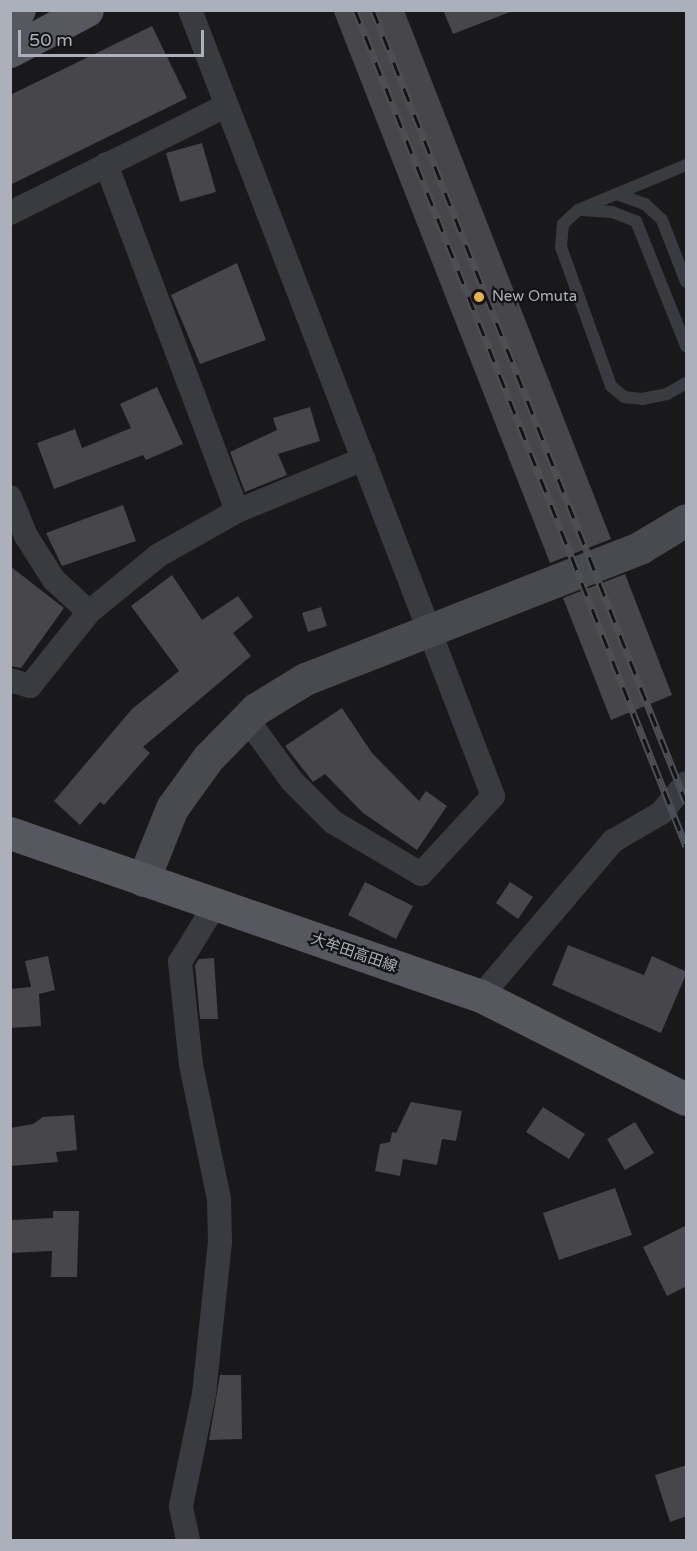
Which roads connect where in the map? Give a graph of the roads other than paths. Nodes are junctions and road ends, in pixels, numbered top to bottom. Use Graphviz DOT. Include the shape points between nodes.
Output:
graph roads {
  1 [pos="19,10"];
  2 [pos="87,10"];
  3 [pos="190,10"];
  4 [pos="10,15"];
  5 [pos="10,51"];
  6 [pos="226,106"];
  7 [pos="106,164"];
  8 [pos="687,165"];
  9 [pos="617,194"];
  10 [pos="578,210"];
  11 [pos="10,213"];
  12 [pos="687,282"];
  13 [pos="687,346"];
  14 [pos="687,383"];
  15 [pos="364,459"];
  16 [pos="10,497"];
  17 [pos="237,511"];
  18 [pos="687,520"];
  19 [pos="89,612"];
  20 [pos="430,630"];
  21 [pos="10,680"];
  22 [pos="247,719"];
  23 [pos="687,783"];
  24 [pos="10,833"];
  25 [pos="143,880"];
  26 [pos="214,904"];
  27 [pos="481,996"];
  28 [pos="687,1099"];
  29 [pos="188,1540"];
  1 -- 4 [label="main road"];
  2 -- 5 [label="main road"];
  3 -- 6 [label="street"];
  6 -- 7 [label="street"];
  6 -- 15 [label="street"];
  7 -- 11 [label="street"];
  7 -- 17 [label="street"];
  8 -- 9 [label="lane"];
  9 -- 10 [label="lane"];
  9 -- 12 [label="lane" via="645,204 662,220"];
  10 -- 13 [label="lane" via="612,212 636,221"];
  10 -- 14 [label="lane" via="562,224 561,247 611,386 624,397 642,399 667,394"];
  15 -- 17 [label="street"];
  15 -- 20 [label="street"];
  16 -- 19 [label="street" via="26,536 54,580"];
  17 -- 19 [label="street" via="159,555"];
  18 -- 20 [label="street" via="641,547"];
  19 -- 21 [label="street" via="30,686"];
  20 -- 22 [label="street" via="305,679"];
  20 -- 22 [label="street" via="493,796 421,874 333,822 292,781"];
  22 -- 25 [label="street" via="208,758 172,808"];
  23 -- 27 [label="street" via="661,813 613,841"];
  24 -- 25 [label="main road, 大牟田高田線"];
  25 -- 26 [label="main road, 大牟田高田線"];
  26 -- 27 [label="main road, 大牟田高田線"];
  26 -- 29 [label="street" via="180,962 191,1065 219,1199 220,1242 204,1394 181,1506"];
  27 -- 28 [label="main road, 大牟田高田線"];
}
